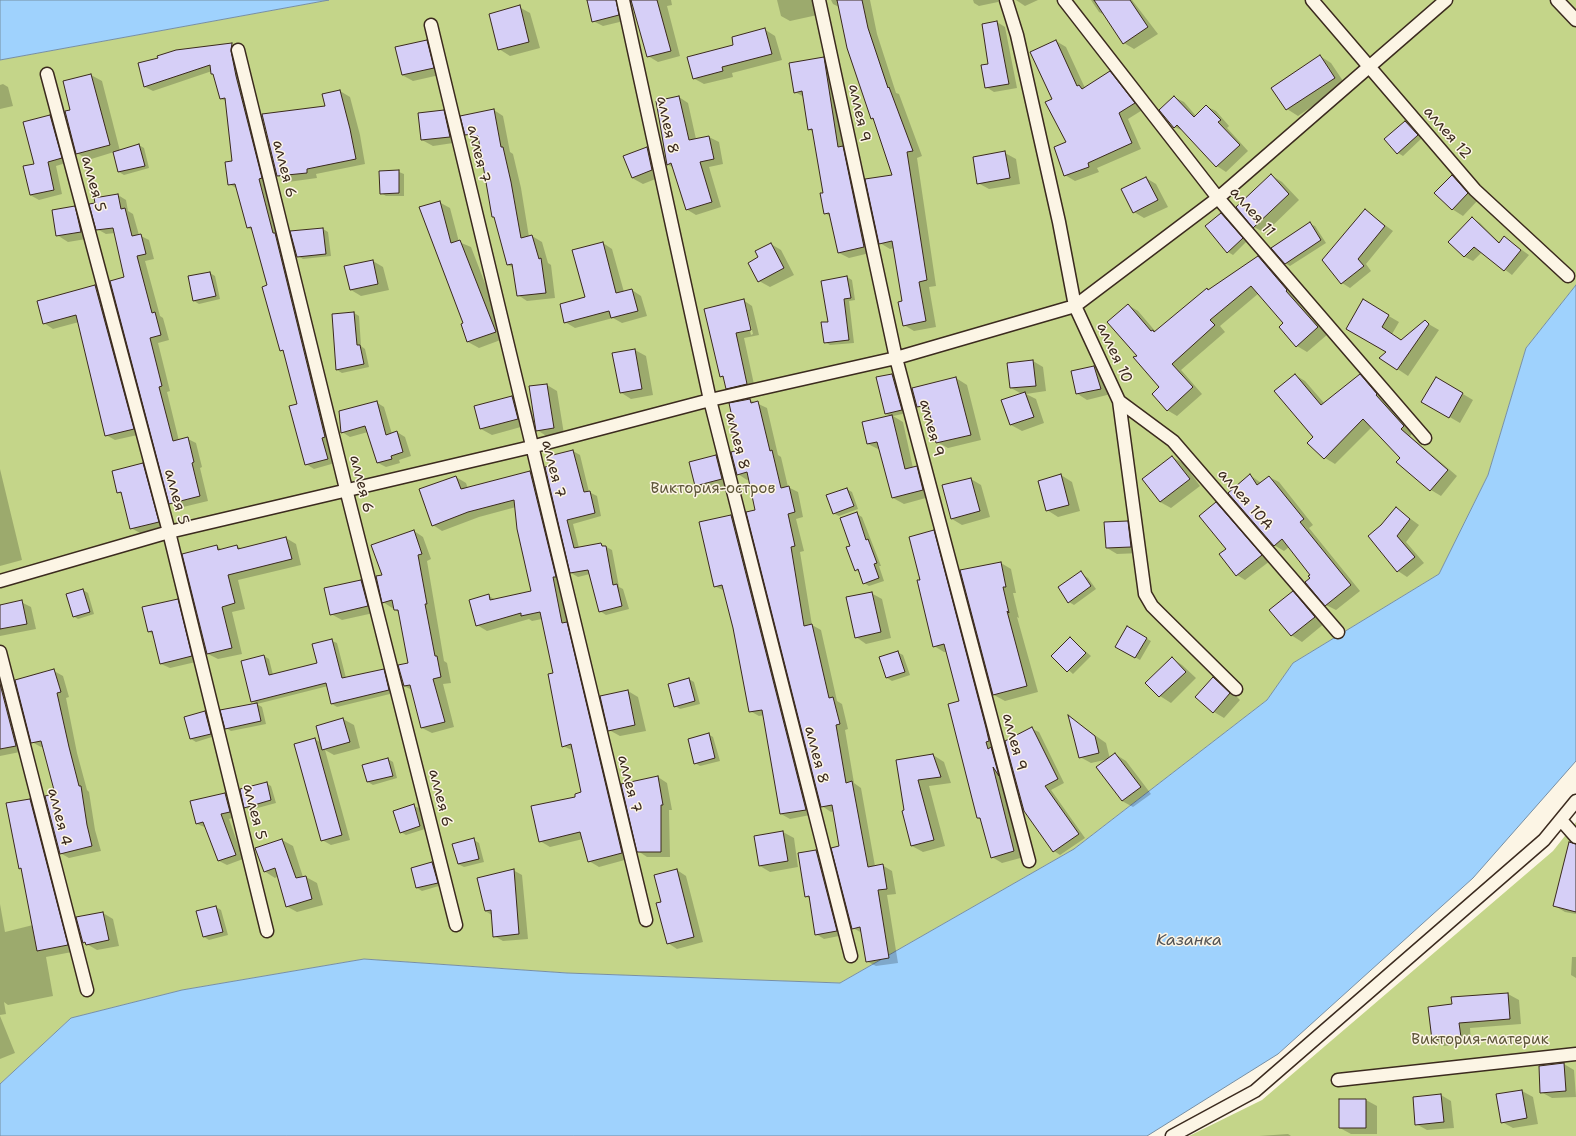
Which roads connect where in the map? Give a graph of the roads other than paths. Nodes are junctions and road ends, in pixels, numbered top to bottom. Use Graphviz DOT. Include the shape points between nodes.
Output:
graph roads {
  1 [pos="623,0"];
  2 [pos="818,0"];
  3 [pos="1006,0"];
  4 [pos="1064,0"];
  5 [pos="1312,0"];
  6 [pos="1446,0"];
  7 [pos="1557,0"];
  8 [pos="1576,20"];
  9 [pos="431,25"];
  10 [pos="238,50"];
  11 [pos="1368,66"];
  12 [pos="47,74"];
  13 [pos="1218,198"];
  14 [pos="1568,276"];
  15 [pos="1075,306"];
  16 [pos="896,358"];
  17 [pos="710,400"];
  18 [pos="1119,401"];
  19 [pos="1425,438"];
  20 [pos="531,447"];
  21 [pos="346,489"];
  22 [pos="169,532"];
  23 [pos="0,581"];
  24 [pos="1338,632"];
  25 [pos="0,652"];
  26 [pos="1236,689"];
  27 [pos="1576,801"];
  28 [pos="1561,820"];
  29 [pos="1576,837"];
  30 [pos="1029,861"];
  31 [pos="646,920"];
  32 [pos="456,925"];
  33 [pos="267,931"];
  34 [pos="851,956"];
  35 [pos="87,990"];
  36 [pos="1576,1054"];
  37 [pos="1338,1080"];
  38 [pos="1172,1136"];
  1 -- 17 [label="lane, аллея 8"];
  2 -- 16 [label="lane, аллея 9"];
  3 -- 15 [label="lane, аллея 10" via="1017,35"];
  4 -- 13 [label="lane, аллея 11"];
  5 -- 11 [label="lane, аллея 12"];
  6 -- 11 [label="lane"];
  7 -- 8 [label="lane"];
  9 -- 20 [label="lane, аллея 7"];
  10 -- 21 [label="lane, аллея 6"];
  11 -- 13 [label="lane"];
  11 -- 14 [label="lane, аллея 12" via="1475,190"];
  12 -- 22 [label="lane, аллея 5"];
  13 -- 15 [label="lane"];
  13 -- 19 [label="lane, аллея 11"];
  15 -- 16 [label="lane"];
  15 -- 18 [label="lane, аллея 10"];
  16 -- 17 [label="lane"];
  16 -- 30 [label="lane, аллея 9"];
  17 -- 20 [label="lane"];
  17 -- 34 [label="lane, аллея 8"];
  18 -- 24 [label="lane, аллея 10А" via="1172,441"];
  18 -- 26 [label="lane, аллея 10" via="1145,594 1152,606"];
  20 -- 21 [label="lane"];
  20 -- 31 [label="lane, аллея 7"];
  21 -- 22 [label="lane"];
  21 -- 32 [label="lane, аллея 6"];
  22 -- 23 [label="lane"];
  22 -- 33 [label="lane, аллея 5"];
  25 -- 35 [label="lane, аллея 4"];
  27 -- 28 [label="lane"];
  28 -- 29 [label="lane"];
  28 -- 38 [label="lane" via="1544,840 1255,1091"];
  36 -- 37 [label="lane"];
}
